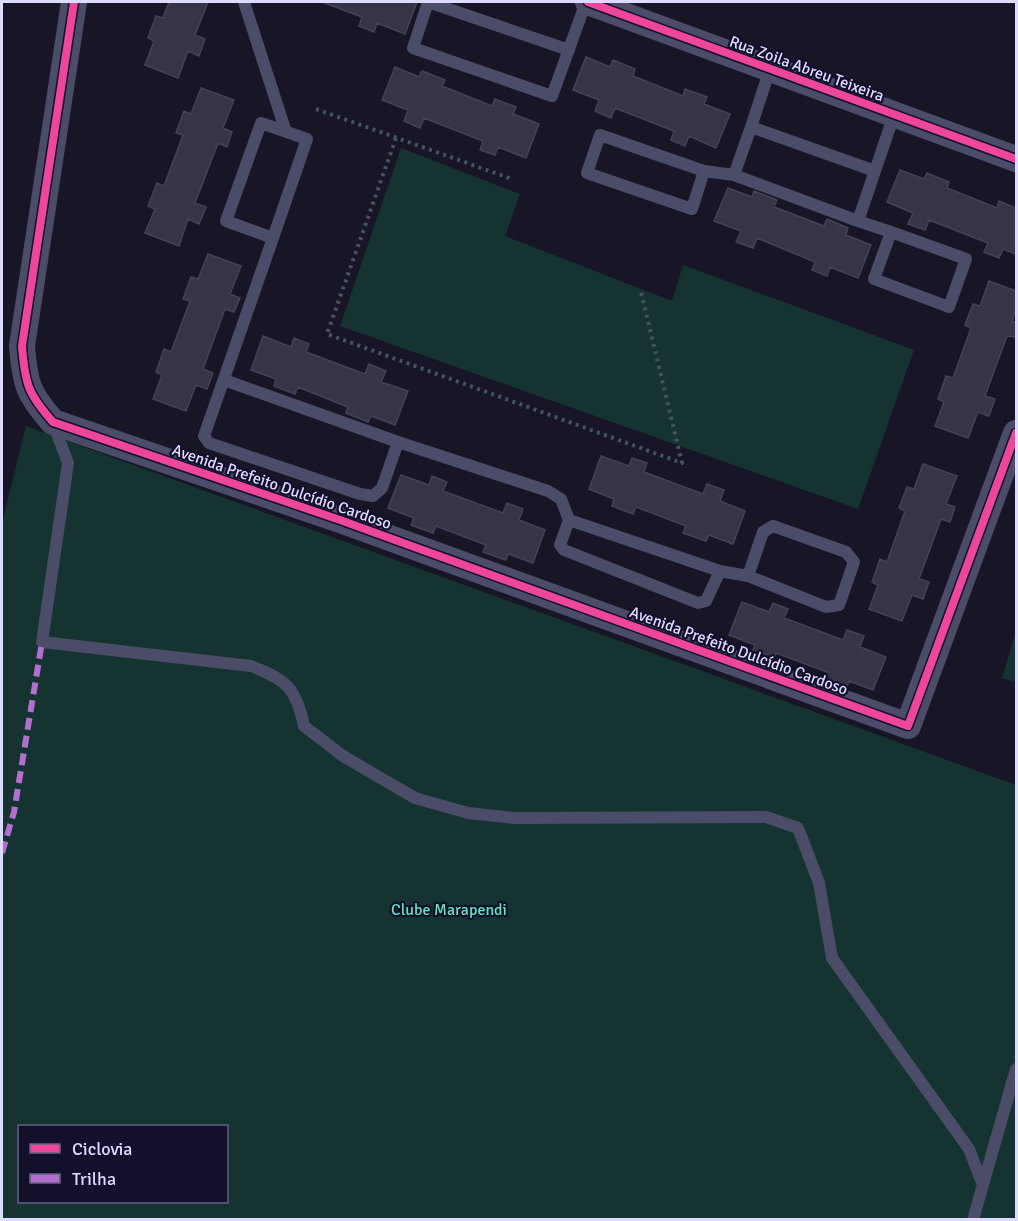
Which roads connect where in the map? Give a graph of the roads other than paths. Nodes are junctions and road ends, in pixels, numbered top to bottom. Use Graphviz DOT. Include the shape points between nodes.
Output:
graph roads {
  1 [pos="74,2"];
  2 [pos="244,2"];
  3 [pos="429,2"];
  4 [pos="587,2"];
  5 [pos="569,50"];
  6 [pos="770,69"];
  7 [pos="894,115"];
  8 [pos="751,127"];
  9 [pos="286,132"];
  10 [pos="1017,159"];
  11 [pos="704,171"];
  12 [pos="875,171"];
  13 [pos="734,175"];
  14 [pos="858,221"];
  15 [pos="891,232"];
  16 [pos="273,238"];
  17 [pos="224,380"];
  18 [pos="53,422"];
  19 [pos="1017,433"];
  20 [pos="399,442"];
  21 [pos="569,520"];
  22 [pos="720,571"];
  23 [pos="748,576"];
  24 [pos="1017,1069"];
  25 [pos="983,1185"];
  26 [pos="974,1220"];
  1 -- 18 [label="street" via="22,346 24,371 33,399"];
  2 -- 9 [label="lane"];
  3 -- 5 [label="lane"];
  3 -- 5 [label="lane" via="413,48 552,96"];
  4 -- 5 [label="lane"];
  4 -- 6 [label="street, Rua Zoila Abreu Teixeira"];
  6 -- 7 [label="street, Rua Zoila Abreu Teixeira"];
  6 -- 8 [label="lane"];
  7 -- 10 [label="street, Rua Zoila Abreu Teixeira"];
  7 -- 12 [label="lane"];
  8 -- 12 [label="lane"];
  8 -- 13 [label="lane"];
  9 -- 16 [label="lane" via="307,140"];
  9 -- 16 [label="lane" via="261,123 226,222"];
  11 -- 11 [label="lane" via="600,135 587,173 692,209"];
  11 -- 13 [label="lane"];
  12 -- 14 [label="lane"];
  13 -- 14 [label="lane"];
  14 -- 15 [label="lane"];
  15 -- 15 [label="lane" via="874,279 949,306 966,259"];
  16 -- 17 [label="lane"];
  17 -- 20 [label="lane"];
  17 -- 20 [label="lane" via="206,428 204,436 208,443 373,496 382,488"];
  18 -- 19 [label="street, Avenida Prefeito Dulcídio Cardoso" via="340,520 908,726"];
  18 -- 25 [label="lane" via="68,463 42,642 251,666 290,687 304,726 343,756 416,798 468,813 514,818 766,817 798,828 819,884 832,958 969,1149"];
  20 -- 21 [label="lane" via="548,491 561,500"];
  21 -- 22 [label="lane"];
  21 -- 22 [label="lane" via="560,545 564,550 698,603 706,601"];
  22 -- 23 [label="lane"];
  23 -- 23 [label="lane" via="826,607 839,605 854,562 846,552 773,526 763,532"];
  24 -- 25 [label="lane"];
  25 -- 26 [label="lane"];
}
